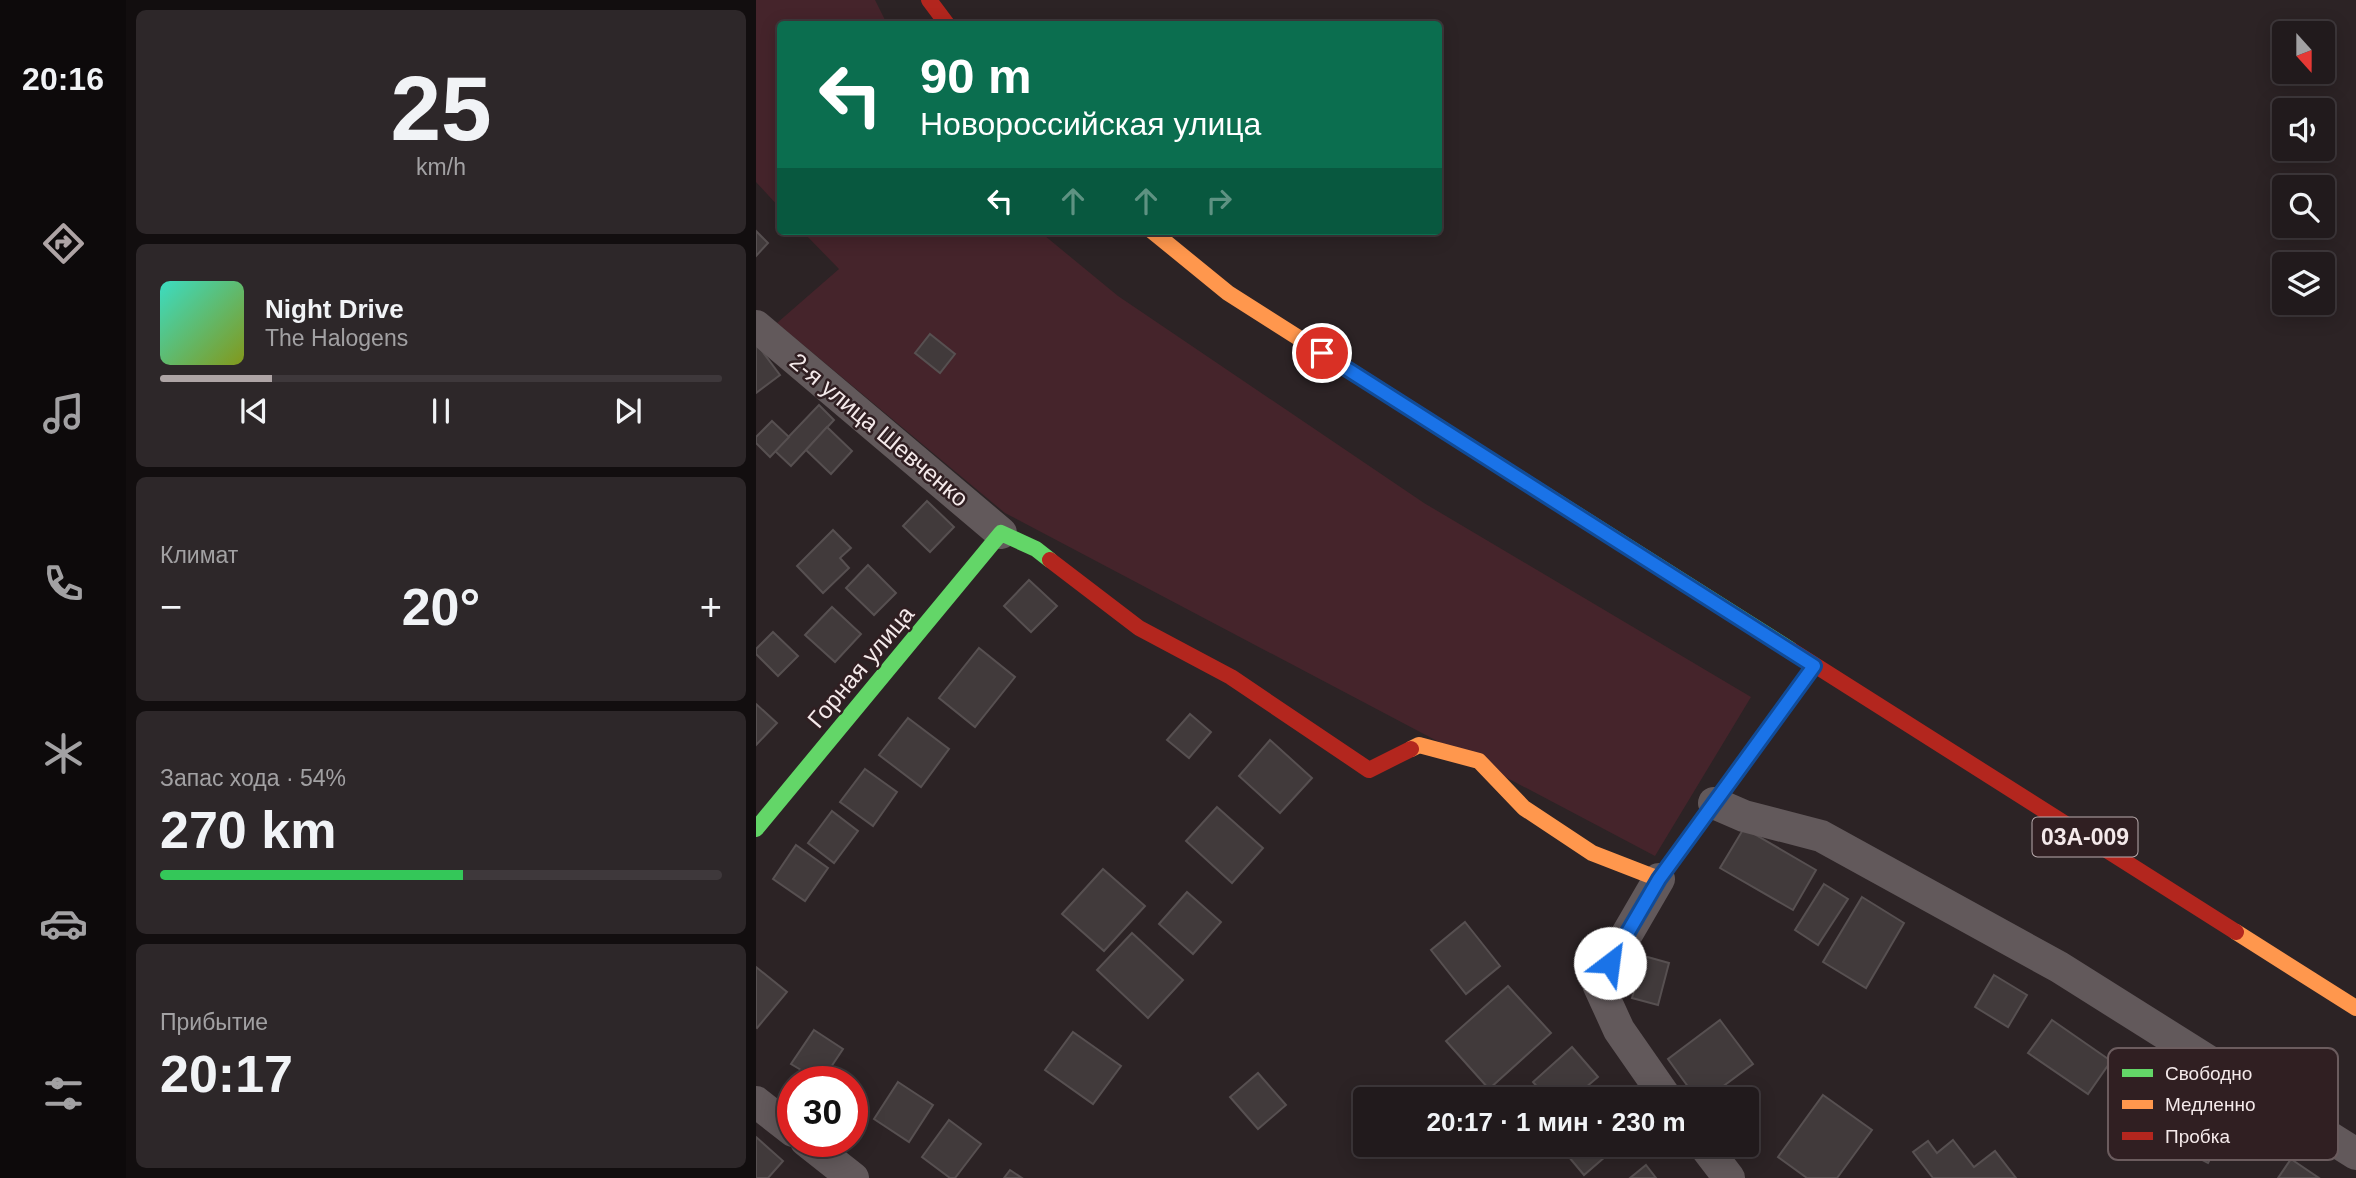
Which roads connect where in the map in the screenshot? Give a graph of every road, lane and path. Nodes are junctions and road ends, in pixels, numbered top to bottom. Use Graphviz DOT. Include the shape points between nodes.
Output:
graph roads {
  1 [pos="929,0"];
  2 [pos="945,21"];
  3 [pos="1157,235"];
  4 [pos="756,326"];
  5 [pos="1001,533"];
  6 [pos="1814,666"];
  7 [pos="1714,803"];
  8 [pos="756,829"];
  9 [pos="1659,879"];
  10 [pos="2356,1009"];
  11 [pos="2187,1048"];
  12 [pos="1659,1087"];
  13 [pos="756,1102"];
  14 [pos="777,1118"];
  15 [pos="2338,1143"];
  16 [pos="2356,1154"];
  17 [pos="826,1157"];
  18 [pos="1713,1157"];
  19 [pos="853,1178"];
  20 [pos="1729,1178"];
  1 -- 2 [label="main road"];
  3 -- 6 [label="main road, 03А-009" via="1228,293"];
  4 -- 5 [label="street, 2-я улица Шевченко"];
  5 -- 8 [label="main road, Горная улица"];
  5 -- 9 [label="main road" via="1036,549 1139,628 1231,677 1369,770 1419,745 1479,761 1524,808 1592,853"];
  6 -- 7 [label="main road"];
  6 -- 10 [label="main road, 03А-009"];
  7 -- 9 [label="main road"];
  7 -- 11 [label="street" via="1744,816 1821,836 2059,968"];
  9 -- 12 [label="street" via="1598,984 1619,1030"];
  13 -- 14 [label="street"];
  15 -- 16 [label="street"];
  17 -- 19 [label="street"];
  18 -- 20 [label="street"];
}
